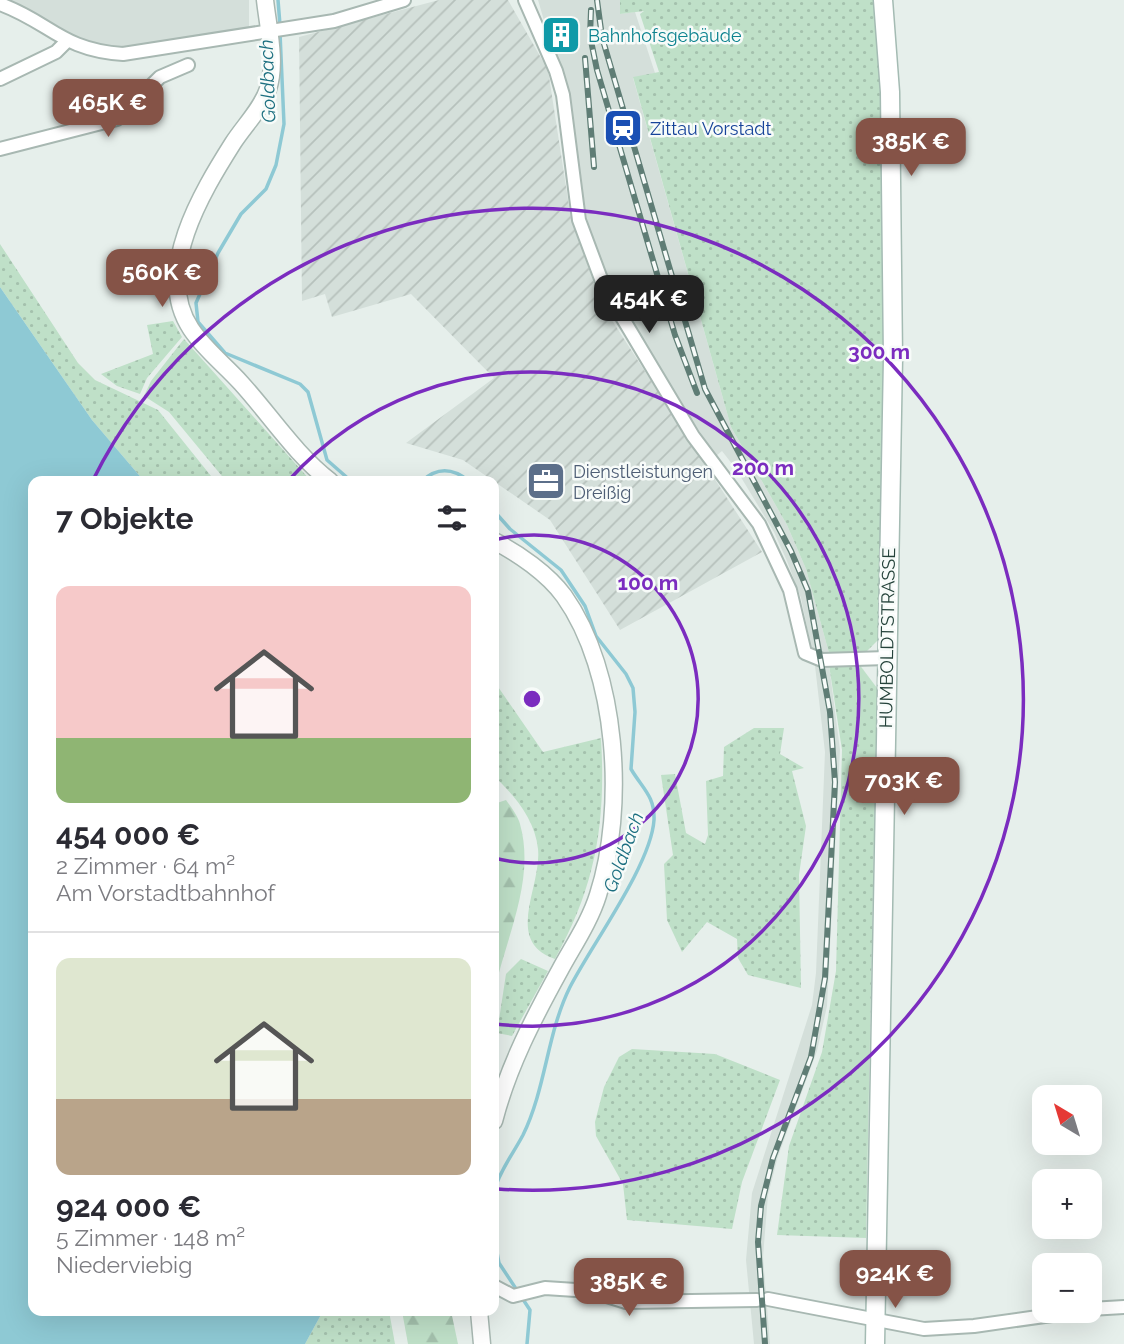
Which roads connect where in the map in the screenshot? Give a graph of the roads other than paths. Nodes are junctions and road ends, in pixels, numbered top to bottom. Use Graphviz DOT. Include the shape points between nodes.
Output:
graph roads {
  1 [pos="265,0"];
  2 [pos="404,0"];
  3 [pos="525,0"];
  4 [pos="883,0"];
  5 [pos="0,4"];
  6 [pos="276,30"];
  7 [pos="66,42"];
  8 [pos="188,65"];
  9 [pos="0,79"];
  10 [pos="0,149"];
  11 [pos="324,476"];
  12 [pos="499,545"];
  13 [pos="887,658"];
  14 [pos="499,1105"];
  15 [pos="499,1289"];
  16 [pos="1124,1307"];
  17 [pos="1102,1308"];
  18 [pos="479,1316"];
  19 [pos="876,1318"];
  20 [pos="1032,1318"];
  21 [pos="482,1344"];
  22 [pos="875,1344"];
  1 -- 6 [label="street"];
  2 -- 6 [label="street" via="334,21"];
  3 -- 13 [label="street" via="563,95 579,220 611,303 693,436 759,524 790,590 805,653 822,660"];
  4 -- 13 [label="main road, HUMBOLDTSTRASSE" via="892,205"];
  5 -- 7 [label="street"];
  6 -- 7 [label="street" via="123,54 95,52"];
  6 -- 11 [label="street" via="267,93 189,225 177,292 185,318 199,339"];
  7 -- 9 [label="street" via="56,52"];
  8 -- 10 [label="street" via="160,77 117,119"];
  12 -- 14 [label="street" via="551,581 572,609 596,666 613,741 612,803 598,895 514,1058"];
  13 -- 19 [label="main road, HUMBOLDTSTRASSE"];
  15 -- 19 [label="street" via="513,1296 545,1288 591,1291 626,1302 762,1299"];
  16 -- 17 [label="street"];
  18 -- 21 [label="street"];
  19 -- 20 [label="street" via="924,1329"];
  19 -- 22 [label="main road, HUMBOLDTSTRASSE"];
}
